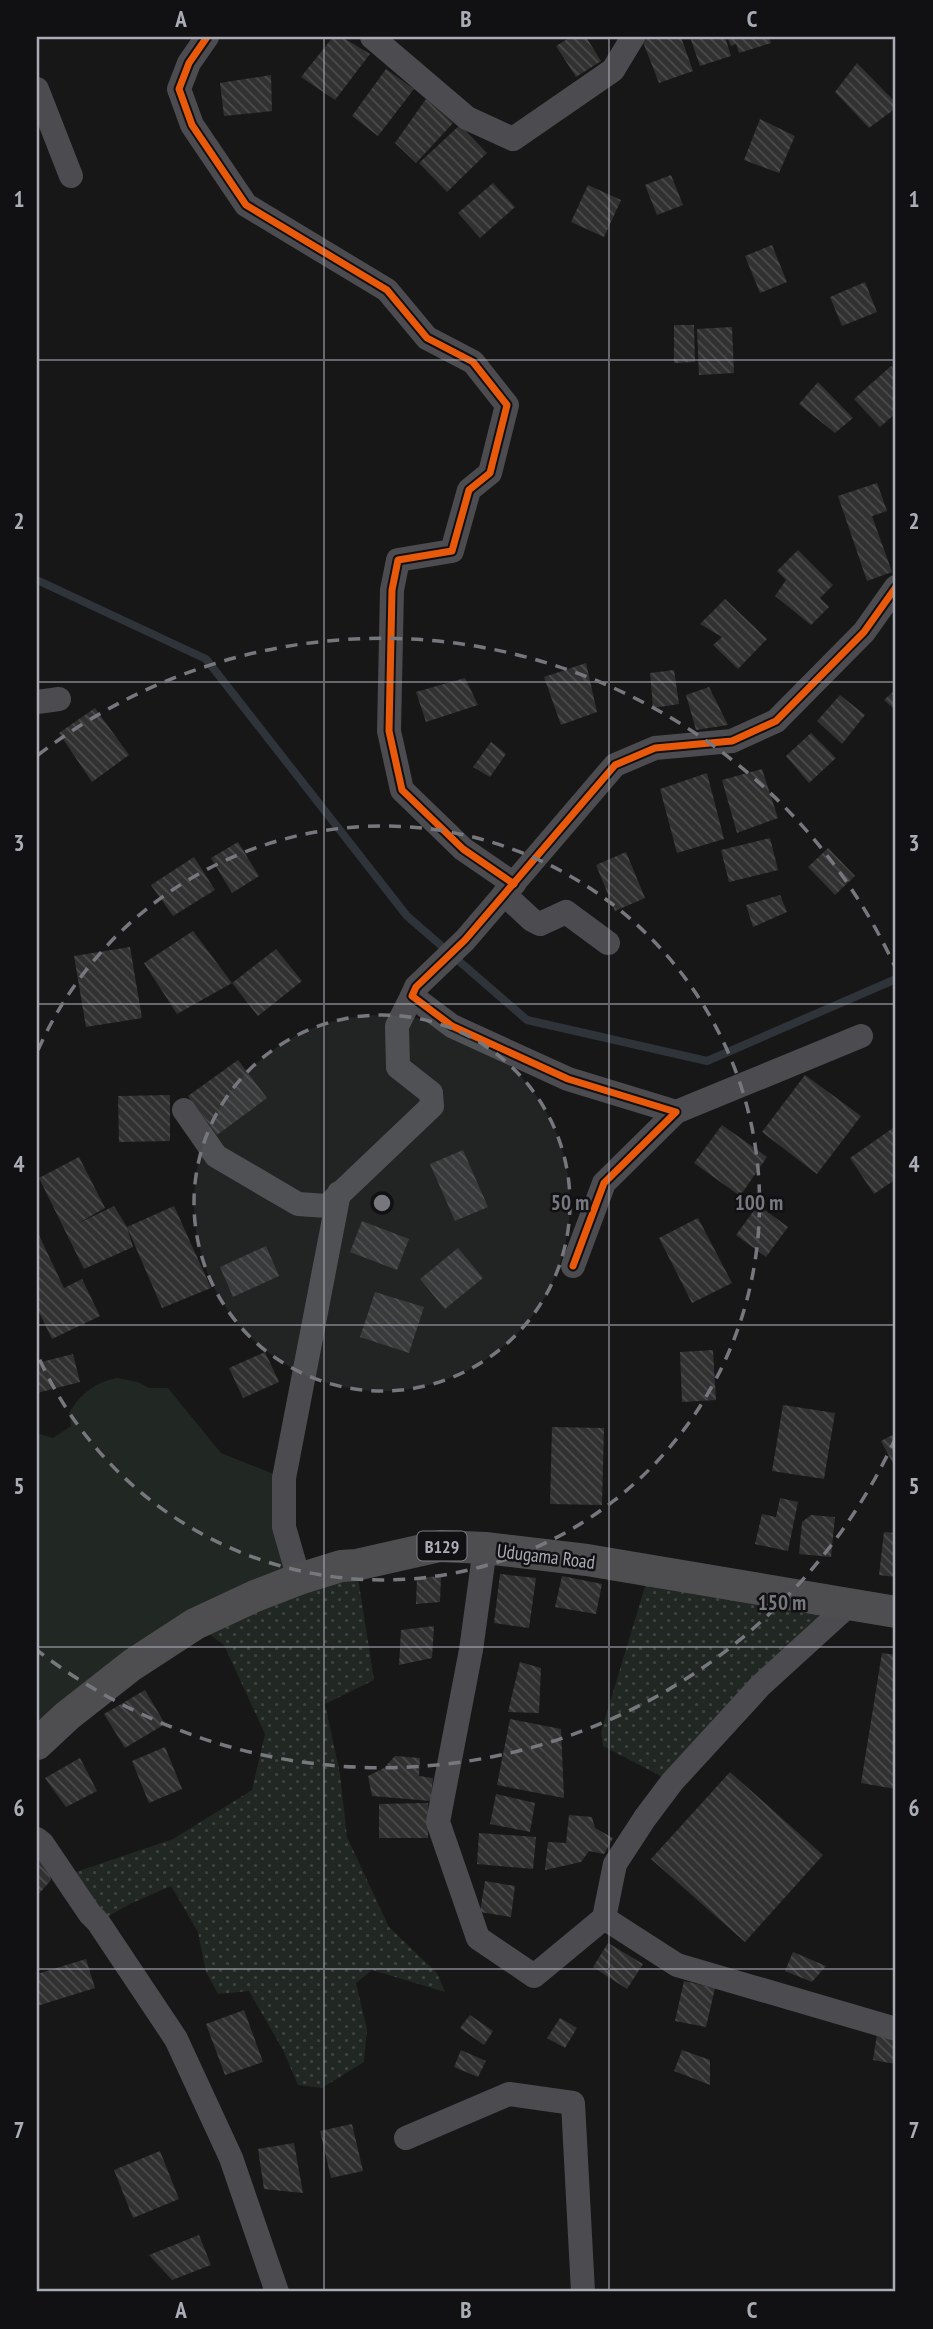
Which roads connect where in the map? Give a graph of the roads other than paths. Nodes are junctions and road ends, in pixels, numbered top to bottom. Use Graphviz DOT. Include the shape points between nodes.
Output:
graph roads {
  1 [pos="207,37"];
  2 [pos="372,37"];
  3 [pos="633,37"];
  4 [pos="37,89"];
  5 [pos="71,176"];
  6 [pos="896,587"];
  7 [pos="509,889"];
  8 [pos="608,943"];
  9 [pos="414,991"];
  10 [pos="861,1036"];
  11 [pos="184,1110"];
  12 [pos="676,1112"];
  13 [pos="339,1193"];
  14 [pos="573,1266"];
  15 [pos="485,1548"];
  16 [pos="299,1578"];
  17 [pos="850,1604"];
  18 [pos="896,1612"];
  19 [pos="37,1744"];
  20 [pos="37,1839"];
  21 [pos="604,1918"];
  22 [pos="896,2029"];
  23 [pos="406,2138"];
  24 [pos="277,2292"];
  25 [pos="583,2292"];
  1 -- 7 [label="street" via="189,63 179,89 192,125 246,205 387,290 427,338 472,362 507,405 490,473 469,490 452,551 398,560 392,590 389,731 402,790"];
  2 -- 3 [label="street" via="467,118 513,139 613,71"];
  4 -- 5 [label="street"];
  6 -- 7 [label="street" via="864,632 776,721 732,741 655,748 615,765"];
  7 -- 8 [label="street" via="532,920 540,924 566,912"];
  7 -- 9 [label="street"];
  9 -- 12 [label="street" via="452,1026 568,1079"];
  9 -- 13 [label="street" via="397,1026 398,1067 431,1093 432,1106"];
  10 -- 12 [label="street"];
  11 -- 13 [label="street" via="216,1156 298,1204 327,1206"];
  12 -- 14 [label="street" via="604,1183"];
  13 -- 16 [label="street" via="284,1478 284,1527"];
  15 -- 16 [label="main road, Udugama Road / B129" via="440,1546"];
  15 -- 17 [label="main road, Udugama Road / B129"];
  15 -- 21 [label="street" via="438,1822 478,1938 534,1976"];
  16 -- 19 [label="main road, Udugama Road / B129" via="195,1624 132,1665"];
  17 -- 18 [label="main road, Udugama Road / B129"];
  17 -- 21 [label="street" via="760,1686 672,1782 615,1864"];
  20 -- 24 [label="street" via="176,2039 231,2158"];
  21 -- 22 [label="street" via="677,1965"];
  23 -- 25 [label="street" via="509,2094 573,2103"];
}
